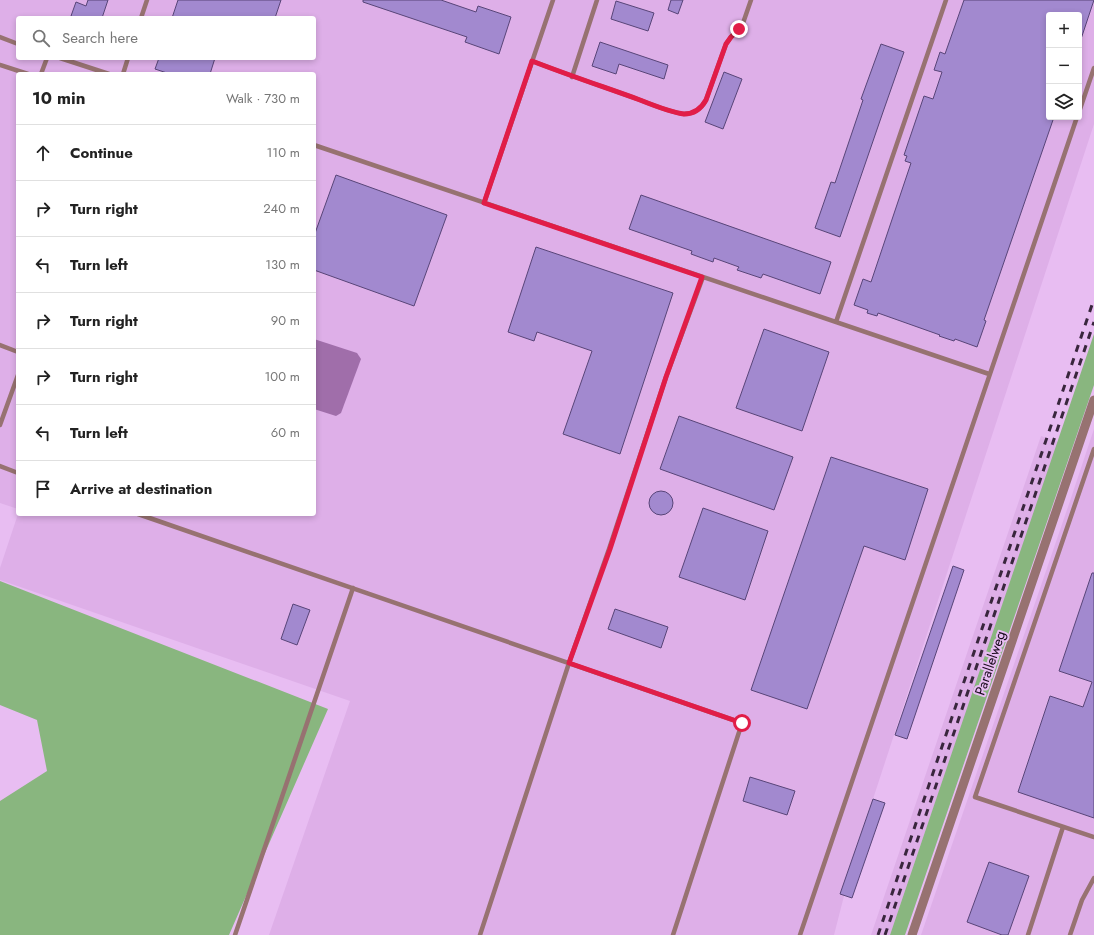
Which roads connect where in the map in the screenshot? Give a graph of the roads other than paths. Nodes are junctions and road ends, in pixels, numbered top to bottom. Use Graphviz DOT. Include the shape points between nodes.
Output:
graph roads {
  1 [pos="147,0"];
  2 [pos="553,0"];
  3 [pos="597,0"];
  4 [pos="751,0"];
  5 [pos="946,0"];
  6 [pos="142,16"];
  7 [pos="0,37"];
  8 [pos="16,43"];
  9 [pos="46,60"];
  10 [pos="66,60"];
  11 [pos="127,60"];
  12 [pos="532,61"];
  13 [pos="0,64"];
  14 [pos="1094,68"];
  15 [pos="22,72"];
  16 [pos="43,72"];
  17 [pos="103,72"];
  18 [pos="124,72"];
  19 [pos="572,76"];
  20 [pos="1082,103"];
  21 [pos="1076,120"];
  22 [pos="316,146"];
  23 [pos="484,203"];
  24 [pos="702,277"];
  25 [pos="836,322"];
  26 [pos="0,345"];
  27 [pos="16,351"];
  28 [pos="989,374"];
  29 [pos="16,381"];
  30 [pos="1094,400"];
  31 [pos="0,425"];
  32 [pos="1094,449"];
  33 [pos="0,466"];
  34 [pos="1088,466"];
  35 [pos="1094,467"];
  36 [pos="16,472"];
  37 [pos="144,516"];
  38 [pos="353,588"];
  39 [pos="569,663"];
  40 [pos="1063,827"];
  41 [pos="1094,837"];
  42 [pos="1094,878"];
  43 [pos="235,935"];
  44 [pos="480,935"];
  45 [pos="673,935"];
  46 [pos="800,935"];
  47 [pos="912,935"];
  48 [pos="1028,935"];
  49 [pos="1070,935"];
  1 -- 6 [label="lane"];
  2 -- 12 [label="lane"];
  3 -- 19 [label="lane"];
  4 -- 19 [label="lane" via="742,26 726,44 706,100 696,112 682,114"];
  5 -- 25 [label="lane"];
  7 -- 8 [label="lane"];
  9 -- 16 [label="lane"];
  10 -- 17 [label="lane"];
  11 -- 18 [label="lane"];
  12 -- 19 [label="lane"];
  12 -- 23 [label="lane"];
  13 -- 15 [label="lane"];
  14 -- 20 [label="lane"];
  21 -- 28 [label="lane"];
  22 -- 23 [label="lane"];
  23 -- 24 [label="lane"];
  24 -- 25 [label="lane"];
  24 -- 39 [label="lane"];
  25 -- 28 [label="lane"];
  26 -- 27 [label="lane"];
  28 -- 46 [label="lane"];
  29 -- 31 [label="lane"];
  30 -- 47 [label="street, Parallelweg"];
  32 -- 34 [label="lane"];
  33 -- 36 [label="lane"];
  34 -- 35 [label="lane"];
  34 -- 40 [label="lane" via="975,796"];
  37 -- 38 [label="lane"];
  38 -- 39 [label="lane"];
  38 -- 43 [label="lane"];
  39 -- 44 [label="lane"];
  39 -- 45 [label="lane" via="742,723"];
  40 -- 41 [label="lane"];
  40 -- 48 [label="lane"];
  42 -- 49 [label="lane" via="1082,900"];
}
